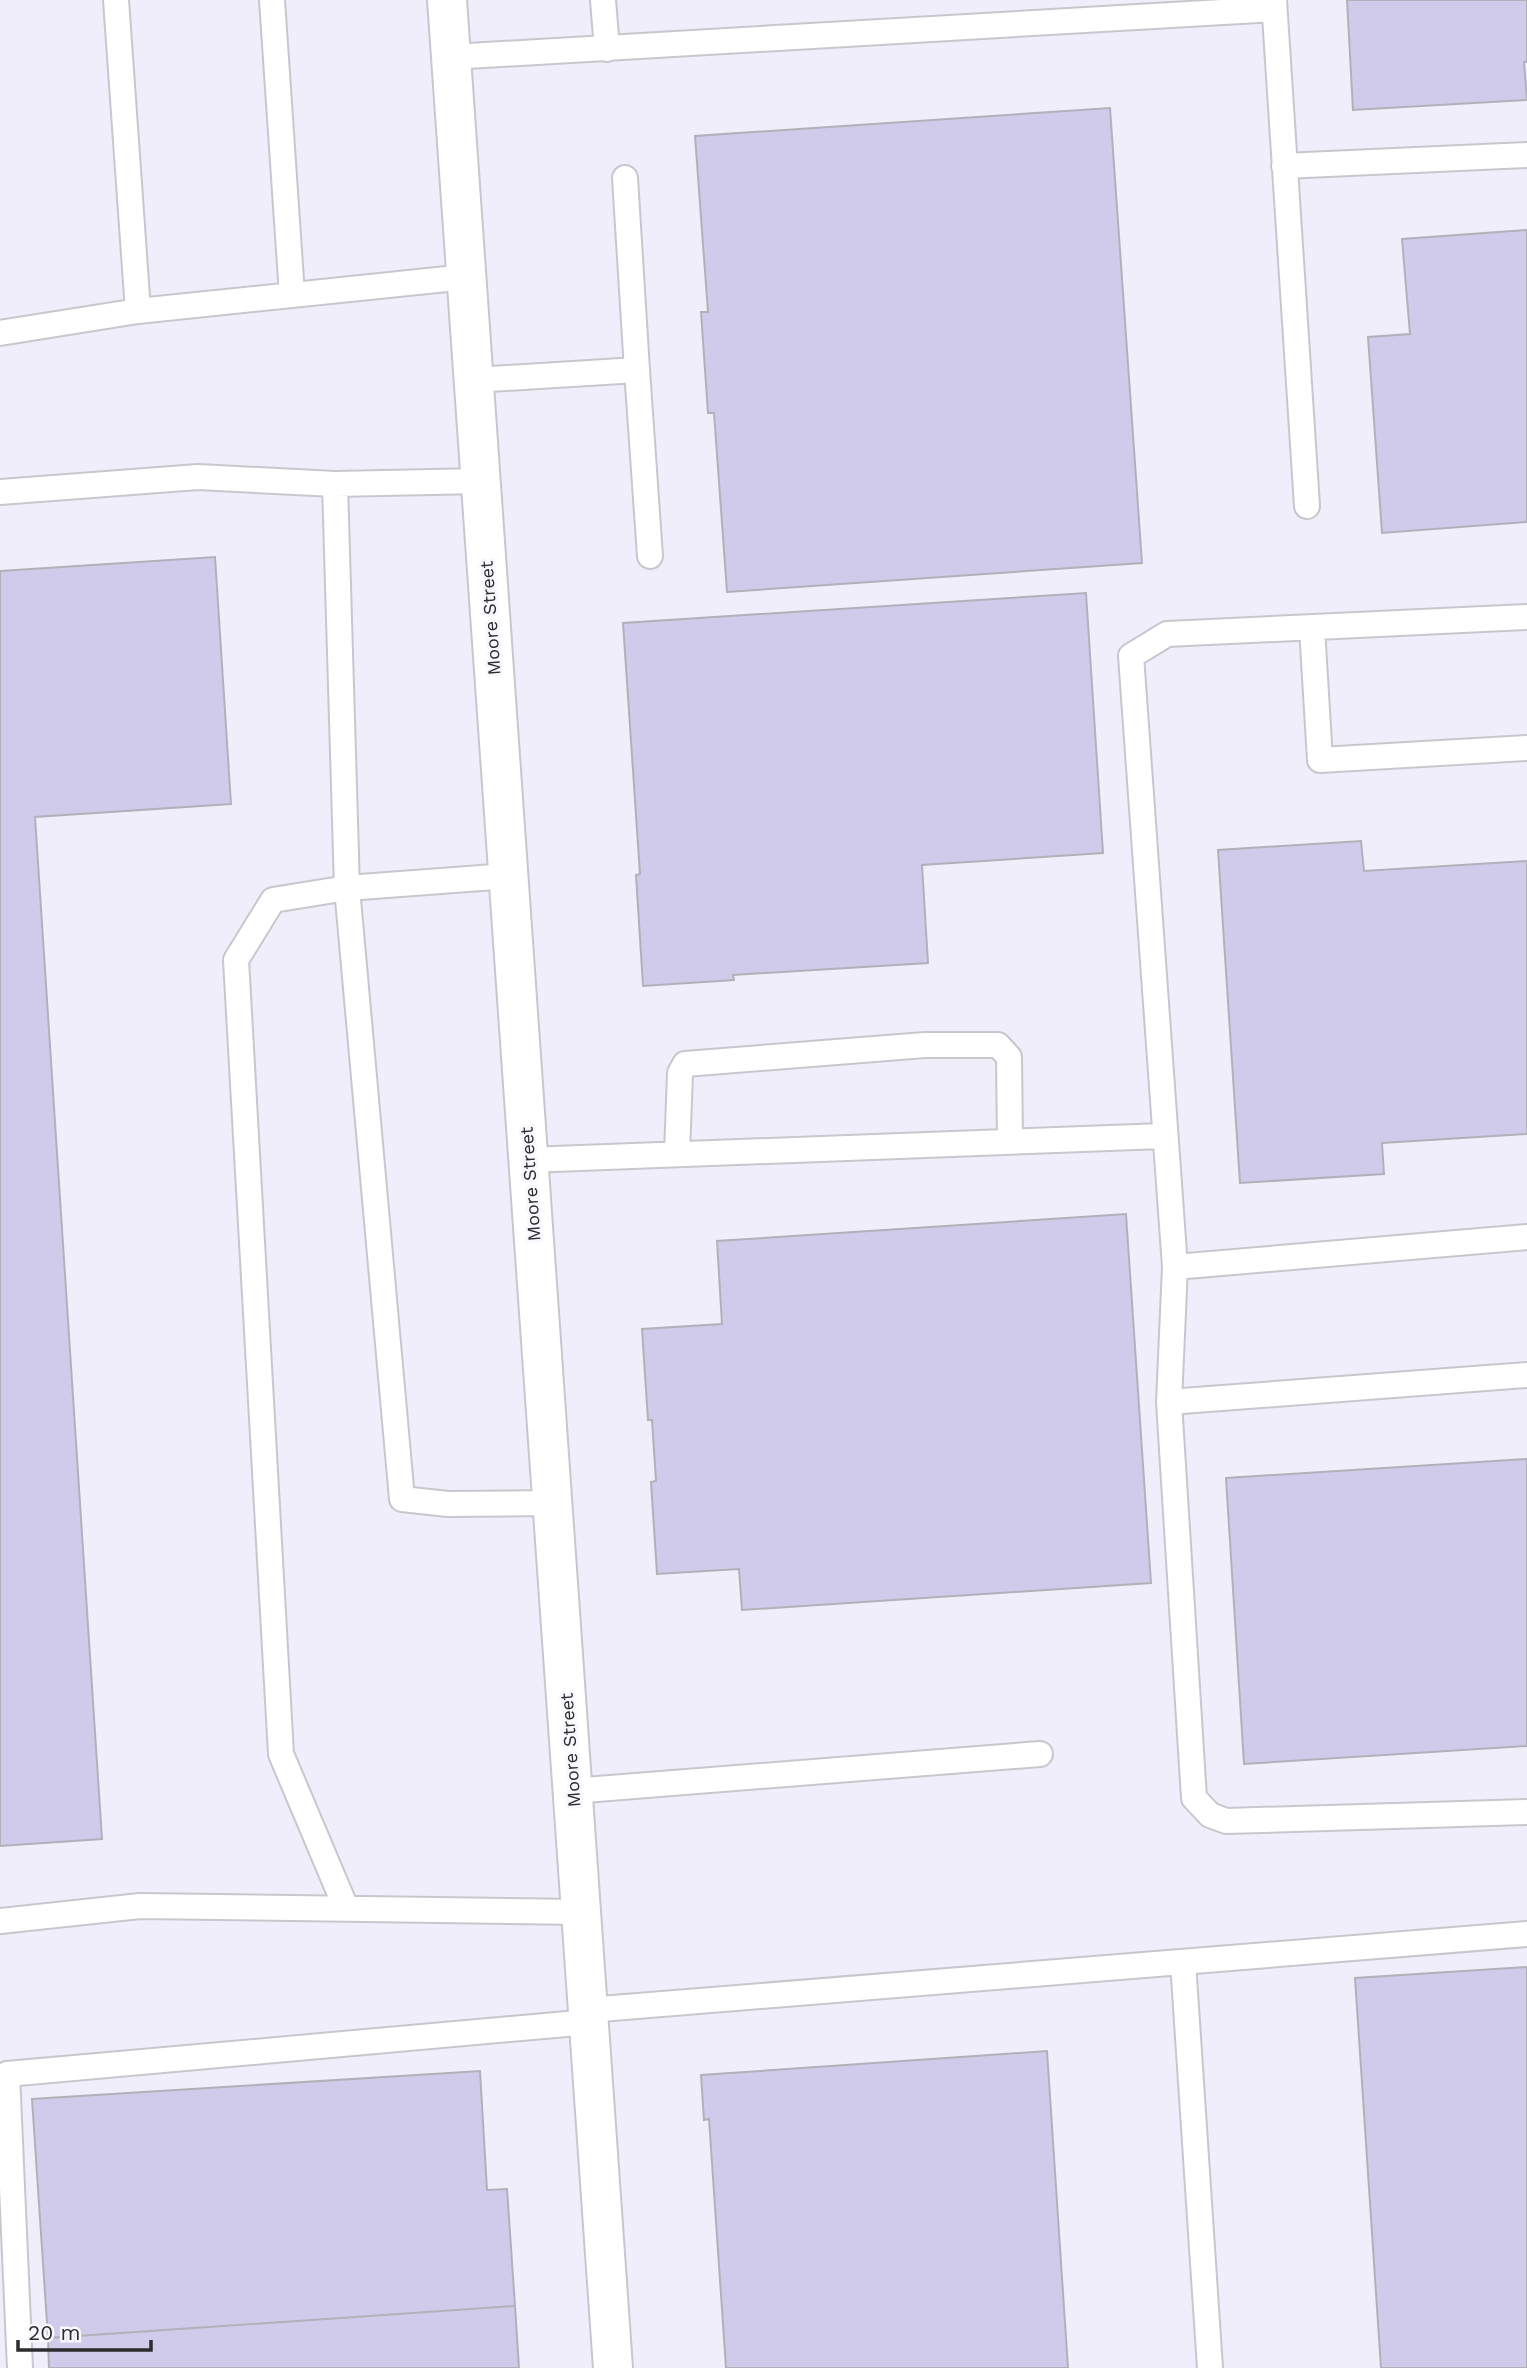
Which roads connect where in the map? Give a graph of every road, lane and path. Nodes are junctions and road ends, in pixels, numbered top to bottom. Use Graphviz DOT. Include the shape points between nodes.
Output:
graph roads {
  1 [pos="116,0"];
  2 [pos="272,0"];
  3 [pos="447,0"];
  4 [pos="603,0"];
  5 [pos="1274,4"];
  6 [pos="607,49"];
  7 [pos="451,58"];
  8 [pos="1527,155"];
  9 [pos="1284,166"];
  10 [pos="625,178"];
  11 [pos="466,277"];
  12 [pos="292,295"];
  13 [pos="138,311"];
  14 [pos="0,333"];
  15 [pos="637,370"];
  16 [pos="474,380"];
  17 [pos="481,481"];
  18 [pos="335,484"];
  19 [pos="0,492"];
  20 [pos="1307,506"];
  21 [pos="650,556"];
  22 [pos="1527,617"];
  23 [pos="1312,628"];
  24 [pos="1527,748"];
  25 [pos="508,876"];
  26 [pos="346,888"];
  27 [pos="1163,1136"];
  28 [pos="1010,1141"];
  29 [pos="677,1154"];
  30 [pos="528,1160"];
  31 [pos="1527,1237"];
  32 [pos="1175,1267"];
  33 [pos="1527,1376"];
  34 [pos="1169,1402"];
  35 [pos="553,1503"];
  36 [pos="1040,1754"];
  37 [pos="572,1791"];
  38 [pos="1527,1812"];
  39 [pos="346,1908"];
  40 [pos="581,1912"];
  41 [pos="0,1921"];
  42 [pos="1527,1934"];
  43 [pos="1183,1962"];
  44 [pos="589,2016"];
  45 [pos="20,2368"];
  46 [pos="613,2368"];
  47 [pos="1210,2368"];
  1 -- 13 [label="lane"];
  2 -- 12 [label="lane"];
  3 -- 7 [label="street, Moore Street"];
  4 -- 6 [label="lane"];
  5 -- 6 [label="lane"];
  5 -- 9 [label="lane"];
  6 -- 7 [label="lane"];
  7 -- 11 [label="street, Moore Street"];
  8 -- 9 [label="lane"];
  9 -- 20 [label="lane"];
  10 -- 15 [label="lane"];
  11 -- 12 [label="lane"];
  11 -- 16 [label="street, Moore Street"];
  12 -- 13 [label="lane"];
  13 -- 14 [label="lane"];
  15 -- 16 [label="lane"];
  15 -- 21 [label="lane"];
  16 -- 17 [label="street, Moore Street"];
  17 -- 18 [label="lane"];
  17 -- 25 [label="street, Moore Street"];
  18 -- 19 [label="lane" via="198,477"];
  18 -- 26 [label="lane"];
  22 -- 23 [label="lane"];
  23 -- 24 [label="lane" via="1320,760"];
  23 -- 27 [label="lane" via="1167,634 1131,656"];
  25 -- 26 [label="lane"];
  25 -- 30 [label="street, Moore Street"];
  26 -- 35 [label="lane" via="402,1499 448,1504"];
  26 -- 39 [label="lane" via="273,900 236,960 281,1754"];
  27 -- 28 [label="lane"];
  27 -- 32 [label="lane"];
  28 -- 29 [label="lane"];
  28 -- 29 [label="lane" via="1009,1057 998,1045 925,1045 685,1064 680,1073"];
  29 -- 30 [label="lane"];
  30 -- 35 [label="street, Moore Street"];
  31 -- 32 [label="lane"];
  32 -- 34 [label="lane"];
  33 -- 34 [label="lane"];
  34 -- 38 [label="lane" via="1194,1798 1210,1815 1226,1821"];
  35 -- 37 [label="street, Moore Street"];
  36 -- 37 [label="lane"];
  37 -- 40 [label="street, Moore Street"];
  39 -- 40 [label="lane"];
  39 -- 41 [label="lane" via="140,1906"];
  40 -- 44 [label="street, Moore Street"];
  42 -- 43 [label="lane"];
  43 -- 44 [label="lane"];
  43 -- 47 [label="lane"];
  44 -- 45 [label="lane" via="7,2074"];
  44 -- 46 [label="street, Moore Street"];
}
